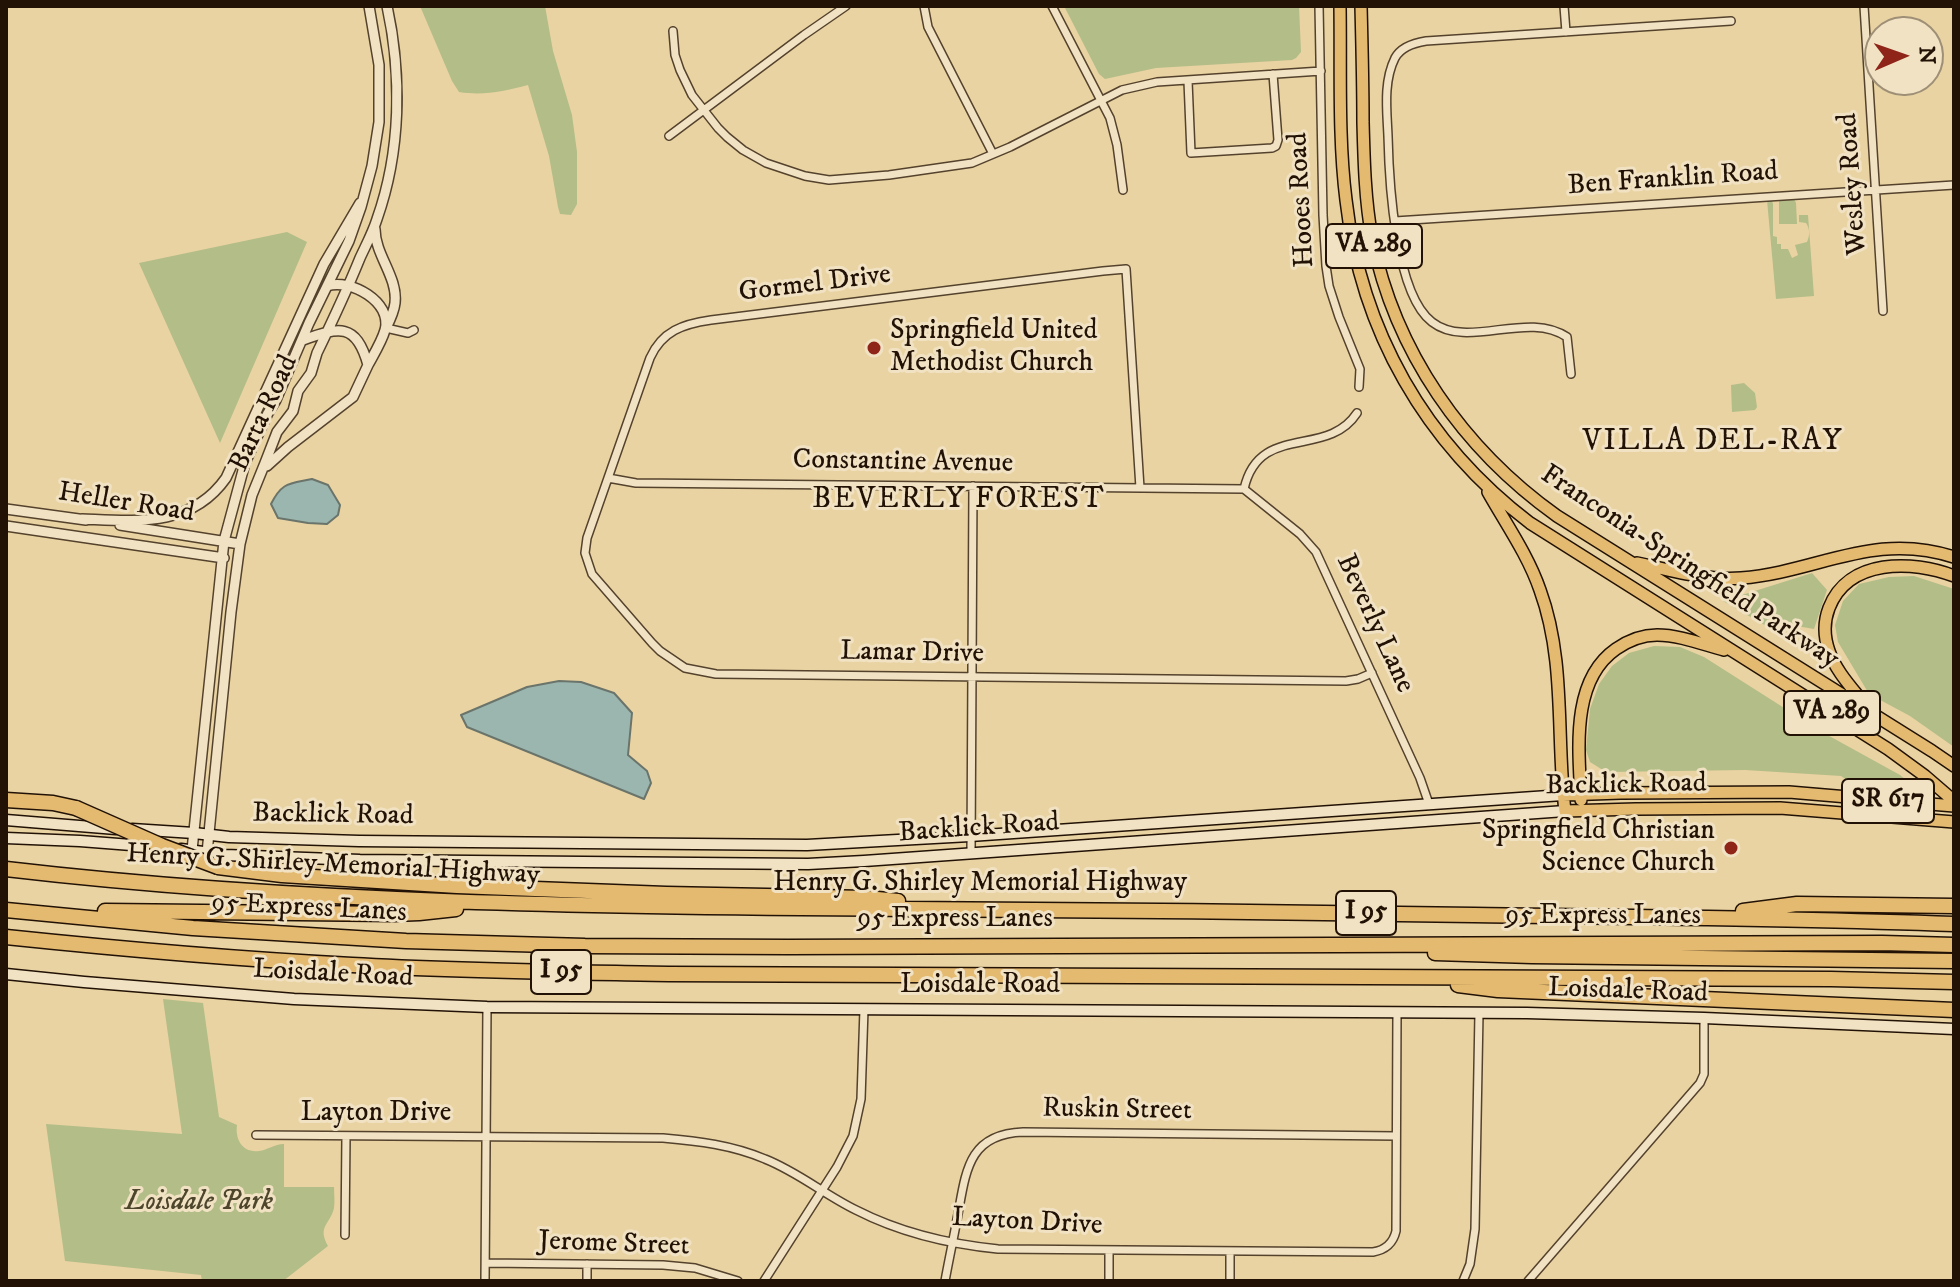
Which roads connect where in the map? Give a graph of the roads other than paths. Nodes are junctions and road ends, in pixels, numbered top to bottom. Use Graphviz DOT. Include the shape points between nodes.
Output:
graph roads {
  1 [pos="369,6"];
  2 [pos="387,6"];
  3 [pos="846,6"];
  4 [pos="924,6"];
  5 [pos="1052,6"];
  6 [pos="1319,6"];
  7 [pos="1340,6"];
  8 [pos="1361,6"];
  9 [pos="1564,6"];
  10 [pos="1864,6"];
  11 [pos="1731,21"];
  12 [pos="673,31"];
  13 [pos="1566,32"];
  14 [pos="1321,71"];
  15 [pos="1273,74"];
  16 [pos="1188,81"];
  17 [pos="1101,100"];
  18 [pos="704,110"];
  19 [pos="669,136"];
  20 [pos="993,154"];
  21 [pos="1954,185"];
  22 [pos="1876,189"];
  23 [pos="1123,190"];
  24 [pos="364,197"];
  25 [pos="1395,221"];
  26 [pos="375,224"];
  27 [pos="327,286"];
  28 [pos="348,286"];
  29 [pos="1883,311"];
  30 [pos="386,328"];
  31 [pos="414,330"];
  32 [pos="328,331"];
  33 [pos="303,340"];
  34 [pos="368,365"];
  35 [pos="1571,374"];
  36 [pos="1359,387"];
  37 [pos="1357,413"];
  38 [pos="242,441"];
  39 [pos="261,471"];
  40 [pos="608,478"];
  41 [pos="241,480"];
  42 [pos="1481,481"];
  43 [pos="973,486"];
  44 [pos="1140,488"];
  45 [pos="1244,489"];
  46 [pos="6,509"];
  47 [pos="82,519"];
  48 [pos="6,526"];
  49 [pos="224,541"];
  50 [pos="240,544"];
  51 [pos="222,557"];
  52 [pos="1954,557"];
  53 [pos="237,560"];
  54 [pos="1629,561"];
  55 [pos="1954,576"];
  56 [pos="1736,653"];
  57 [pos="1372,673"];
  58 [pos="971,677"];
  59 [pos="1873,714"];
  60 [pos="1954,766"];
  61 [pos="1767,792"];
  62 [pos="1581,794"];
  63 [pos="1563,795"];
  64 [pos="6,800"];
  65 [pos="1429,804"];
  66 [pos="1954,804"];
  67 [pos="1767,808"];
  68 [pos="1565,811"];
  69 [pos="1582,811"];
  70 [pos="6,820"];
  71 [pos="1954,822"];
  72 [pos="194,833"];
  73 [pos="208,835"];
  74 [pos="970,836"];
  75 [pos="6,838"];
  76 [pos="192,850"];
  77 [pos="207,853"];
  78 [pos="971,853"];
  79 [pos="6,869"];
  80 [pos="496,903"];
  81 [pos="1954,906"];
  82 [pos="6,908"];
  83 [pos="974,909"];
  84 [pos="1702,917"];
  85 [pos="1954,924"];
  86 [pos="6,937"];
  87 [pos="1367,945"];
  88 [pos="1954,945"];
  89 [pos="1954,961"];
  90 [pos="6,974"];
  91 [pos="1407,977"];
  92 [pos="1954,982"];
  93 [pos="487,1007"];
  94 [pos="864,1009"];
  95 [pos="1954,1010"];
  96 [pos="1397,1013"];
  97 [pos="1479,1013"];
  98 [pos="1704,1018"];
  99 [pos="1952,1029"];
  100 [pos="256,1135"];
  101 [pos="346,1136"];
  102 [pos="1396,1136"];
  103 [pos="486,1137"];
  104 [pos="822,1191"];
  105 [pos="345,1235"];
  106 [pos="952,1243"];
  107 [pos="1109,1250"];
  108 [pos="1230,1251"];
  109 [pos="486,1263"];
  110 [pos="587,1264"];
  111 [pos="485,1281"];
  112 [pos="587,1281"];
  113 [pos="738,1281"];
  114 [pos="764,1281"];
  115 [pos="945,1281"];
  116 [pos="1109,1281"];
  117 [pos="1230,1281"];
  118 [pos="1463,1281"];
  119 [pos="1528,1281"];
  1 -- 24 [label="street, Barta Road" via="379,65 379,122"];
  2 -- 26 [label="street, Barta Road" via="397,81 395,136"];
  3 -- 18 [label="street"];
  4 -- 20 [label="street" via="928,27"];
  5 -- 17 [label="street"];
  6 -- 14 [label="street, Hooes Road"];
  7 -- 42 [label="main road, Franconia-Springfield Parkway / VA 289" via="1344,187 1361,279 1383,339 1412,395"];
  8 -- 54 [label="main road, Franconia-Springfield Parkway / VA 289" via="1364,160 1372,238 1407,341 1437,395 1485,456 1544,507"];
  9 -- 13 [label="street"];
  10 -- 22 [label="street, Wesley Road"];
  11 -- 13 [label="street"];
  12 -- 18 [label="street" via="680,70"];
  13 -- 25 [label="street" via="1404,48 1390,70 1387,93"];
  14 -- 15 [label="street"];
  14 -- 36 [label="street, Hooes Road" via="1326,266 1360,369"];
  15 -- 16 [label="street"];
  15 -- 16 [label="street" via="1278,140 1272,148 1191,153"];
  16 -- 17 [label="street" via="1137,86"];
  17 -- 20 [label="street"];
  17 -- 23 [label="street" via="1117,145"];
  18 -- 19 [label="street"];
  18 -- 20 [label="street" via="727,137 766,163 829,180 962,165"];
  21 -- 22 [label="street, Ben Franklin Road"];
  22 -- 25 [label="street, Ben Franklin Road"];
  22 -- 29 [label="street, Wesley Road"];
  24 -- 27 [label="street, Barta Road"];
  24 -- 38 [label="street" via="324,264"];
  25 -- 35 [label="street" via="1413,296 1430,321 1453,331 1557,330 1567,337"];
  26 -- 28 [label="street, Barta Road"];
  26 -- 30 [label="street" via="375,239 395,290"];
  27 -- 28 [label="street"];
  27 -- 33 [label="street, Barta Road"];
  28 -- 30 [label="street" via="379,304"];
  28 -- 32 [label="street, Barta Road"];
  30 -- 31 [label="street"];
  30 -- 34 [label="street"];
  32 -- 33 [label="street"];
  32 -- 34 [label="street" via="354,336"];
  32 -- 39 [label="street, Barta Road"];
  33 -- 41 [label="street, Barta Road"];
  34 -- 39 [label="street" via="353,397"];
  37 -- 45 [label="street" via="1332,435 1289,443 1262,456 1247,472"];
  38 -- 41 [label="street"];
  38 -- 47 [label="street" via="221,486 191,509 149,520"];
  39 -- 50 [label="street, Barta Road"];
  40 -- 43 [label="street, Constantine Avenue" via="636,483"];
  40 -- 44 [label="street, Gormel Drive" via="654,349 681,326 1126,269"];
  40 -- 58 [label="street, Lamar Drive" via="587,538 588,568 652,643 677,663 716,674"];
  41 -- 49 [label="street, Barta Road"];
  42 -- 56 [label="main road, Franconia-Springfield Parkway / VA 289" via="1550,537"];
  42 -- 63 [label="main road" via="1529,565 1548,617 1558,678"];
  43 -- 44 [label="street, Constantine Avenue"];
  43 -- 58 [label="street"];
  44 -- 45 [label="street, Constantine Avenue"];
  45 -- 57 [label="street, Beverly Lane" via="1316,552"];
  46 -- 47 [label="street, Heller Road"];
  47 -- 49 [label="street, Heller Road"];
  48 -- 51 [label="street, Heller Road"];
  49 -- 50 [label="street, Heller Road"];
  49 -- 51 [label="street, Barta Road"];
  50 -- 53 [label="street, Barta Road"];
  51 -- 53 [label="street, Heller Road"];
  51 -- 72 [label="street, Barta Road"];
  52 -- 54 [label="main road" via="1913,548 1878,549 1733,579"];
  53 -- 73 [label="street, Barta Road"];
  54 -- 59 [label="main road, Franconia-Springfield Parkway / VA 289"];
  55 -- 59 [label="main road" via="1920,567 1887,567 1855,577 1835,597 1826,625 1829,651"];
  56 -- 62 [label="main road" via="1655,635 1630,640 1611,652 1593,676 1582,710"];
  56 -- 66 [label="main road, Franconia-Springfield Parkway / VA 289" via="1888,749"];
  57 -- 58 [label="street, Lamar Drive" via="1346,681"];
  57 -- 65 [label="street, Beverly Lane"];
  58 -- 74 [label="street"];
  59 -- 60 [label="main road, Franconia-Springfield Parkway / VA 289"];
  61 -- 62 [label="main road, Backlick Road / SR 617"];
  61 -- 66 [label="main road, Backlick Road / SR 617"];
  61 -- 67 [label="main road"];
  62 -- 63 [label="main road, Backlick Road / SR 617"];
  62 -- 69 [label="main road"];
  63 -- 65 [label="main road, Backlick Road / SR 617"];
  63 -- 68 [label="main road"];
  64 -- 83 [label="highway, bridge" via="76,808 218,867 282,875 457,886 867,898"];
  65 -- 74 [label="main road, Backlick Road / SR 617"];
  67 -- 69 [label="main road, Backlick Road / SR 617"];
  67 -- 71 [label="main road, Backlick Road / SR 617"];
  68 -- 69 [label="main road, Backlick Road / SR 617"];
  68 -- 78 [label="main road, Backlick Road / SR 617"];
  70 -- 72 [label="main road, Backlick Road / SR 617"];
  72 -- 73 [label="main road, Backlick Road / SR 617"];
  72 -- 76 [label="street, Barta Road"];
  73 -- 74 [label="main road, Backlick Road / SR 617" via="753,845"];
  73 -- 77 [label="street, Barta Road"];
  74 -- 78 [label="street"];
  75 -- 76 [label="main road, Backlick Road / SR 617"];
  76 -- 77 [label="main road, Backlick Road / SR 617"];
  77 -- 78 [label="main road, Backlick Road / SR 617" via="754,864"];
  79 -- 80 [label="highway, Henry G. Shirley Memorial Highway / I 95" via="280,893"];
  80 -- 82 [label="highway" via="394,914"];
  80 -- 83 [label="highway, Henry G. Shirley Memorial Highway / I 95"];
  81 -- 84 [label="highway" via="1797,904"];
  82 -- 87 [label="highway, 95 Express Lanes" via="223,930 585,946"];
  83 -- 84 [label="highway, Henry G. Shirley Memorial Highway / I 95"];
  84 -- 85 [label="highway, Henry G. Shirley Memorial Highway / I 95"];
  86 -- 91 [label="highway, I 95" via="208,956 494,971"];
  87 -- 88 [label="highway, 95 Express Lanes"];
  87 -- 89 [label="highway" via="1516,955"];
  90 -- 93 [label="main road, Loisdale Road" via="294,999"];
  91 -- 92 [label="highway, I 95"];
  91 -- 95 [label="highway" via="1498,990"];
  93 -- 94 [label="main road, Loisdale Road"];
  93 -- 103 [label="street"];
  94 -- 96 [label="main road, Loisdale Road"];
  94 -- 104 [label="street" via="858,1116 845,1154"];
  96 -- 97 [label="main road, Loisdale Road"];
  96 -- 102 [label="street, Layton Drive"];
  97 -- 98 [label="main road, Loisdale Road"];
  97 -- 118 [label="street" via="1475,1229"];
  98 -- 99 [label="main road, Loisdale Road"];
  98 -- 119 [label="street" via="1700,1083"];
  100 -- 101 [label="street, Layton Drive"];
  101 -- 103 [label="street, Layton Drive"];
  101 -- 105 [label="street"];
  102 -- 106 [label="street, Ruskin Street" via="1005,1134 983,1145 969,1163"];
  102 -- 108 [label="street, Layton Drive" via="1396,1231 1385,1248"];
  103 -- 104 [label="street, Layton Drive" via="705,1142 766,1159"];
  103 -- 109 [label="street"];
  104 -- 106 [label="street, Layton Drive" via="889,1226"];
  104 -- 114 [label="street"];
  106 -- 107 [label="street, Layton Drive"];
  106 -- 115 [label="street, Ruskin Street"];
  107 -- 108 [label="street, Layton Drive"];
  107 -- 116 [label="street"];
  108 -- 117 [label="street"];
  109 -- 110 [label="street, Jerome Street"];
  109 -- 111 [label="street"];
  110 -- 112 [label="street"];
  110 -- 113 [label="street, Jerome Street" via="684,1267"];
}
